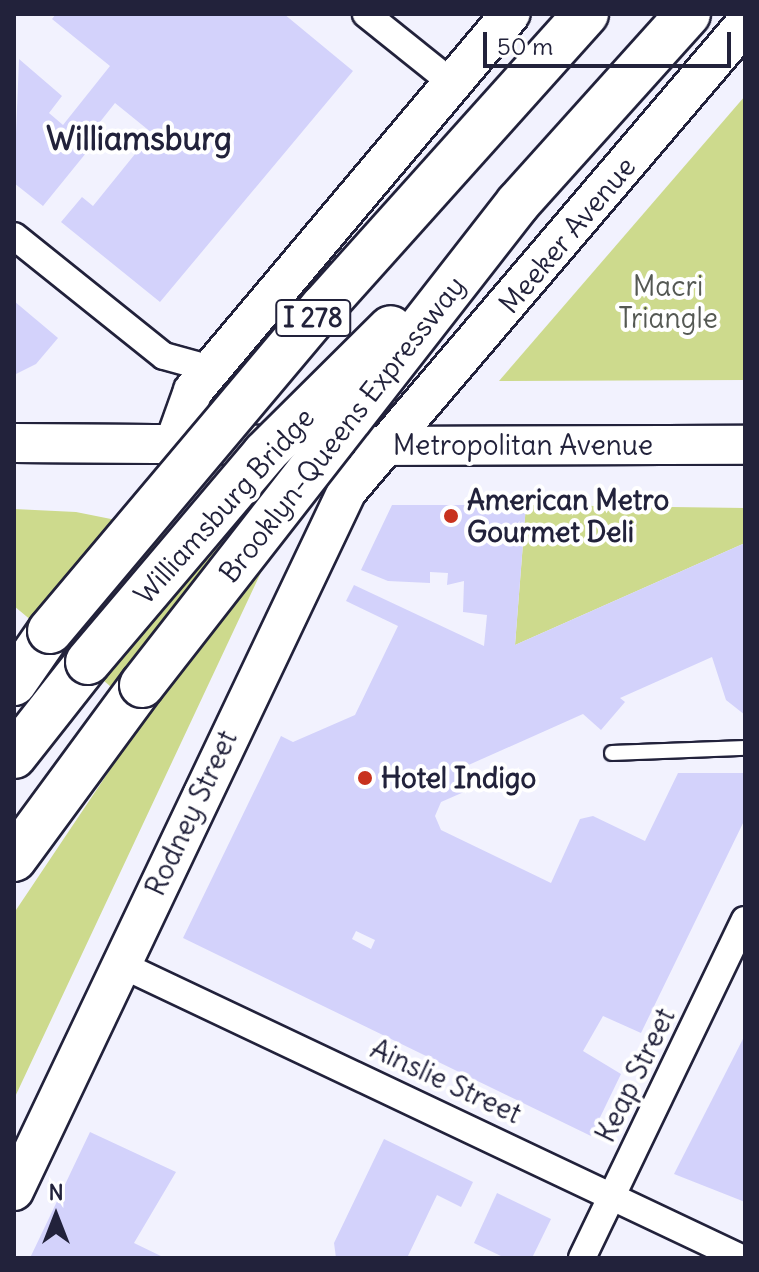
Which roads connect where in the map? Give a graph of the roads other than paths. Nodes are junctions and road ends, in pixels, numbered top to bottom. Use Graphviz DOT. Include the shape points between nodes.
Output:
graph roads {
  1 [pos="366,14"];
  2 [pos="511,14"];
  3 [pos="586,14"];
  4 [pos="688,14"];
  5 [pos="745,24"];
  6 [pos="451,82"];
  7 [pos="518,203"];
  8 [pos="14,236"];
  9 [pos="211,369"];
  10 [pos="14,443"];
  11 [pos="174,444"];
  12 [pos="745,445"];
  13 [pos="388,446"];
  14 [pos="50,631"];
  15 [pos="14,674"];
  16 [pos="14,683"];
  17 [pos="745,748"];
  18 [pos="612,753"];
  19 [pos="14,756"];
  20 [pos="14,859"];
  21 [pos="745,920"];
  22 [pos="122,965"];
  23 [pos="14,1191"];
  24 [pos="612,1195"];
  25 [pos="582,1258"];
  26 [pos="741,1258"];
  1 -- 6 [label="street"];
  2 -- 6 [label="main road"];
  3 -- 14 [label="highway, I 278, bridge" via="323,307"];
  4 -- 7 [label="highway, Brooklyn-Queens Expressway, bridge"];
  5 -- 13 [label="main road, Meeker Avenue"];
  6 -- 9 [label="main road"];
  7 -- 19 [label="highway, Williamsburg Bridge, bridge" via="265,453"];
  7 -- 20 [label="highway, Brooklyn-Queens Expressway, bridge" via="142,685"];
  8 -- 9 [label="street" via="164,356"];
  9 -- 11 [label="main road" via="193,391"];
  10 -- 11 [label="main road, Metropolitan Avenue"];
  11 -- 13 [label="main road, Metropolitan Avenue"];
  12 -- 13 [label="main road, Metropolitan Avenue"];
  13 -- 22 [label="main road, Rodney Street" via="347,491"];
  14 -- 15 [label="highway, I 278"];
  14 -- 16 [label="highway"];
  17 -- 18 [label="lane"];
  21 -- 24 [label="street, Keap Street"];
  22 -- 23 [label="main road, Rodney Street"];
  22 -- 24 [label="street, Ainslie Street"];
  24 -- 25 [label="street, Keap Street"];
  24 -- 26 [label="street, Ainslie Street"];
}
